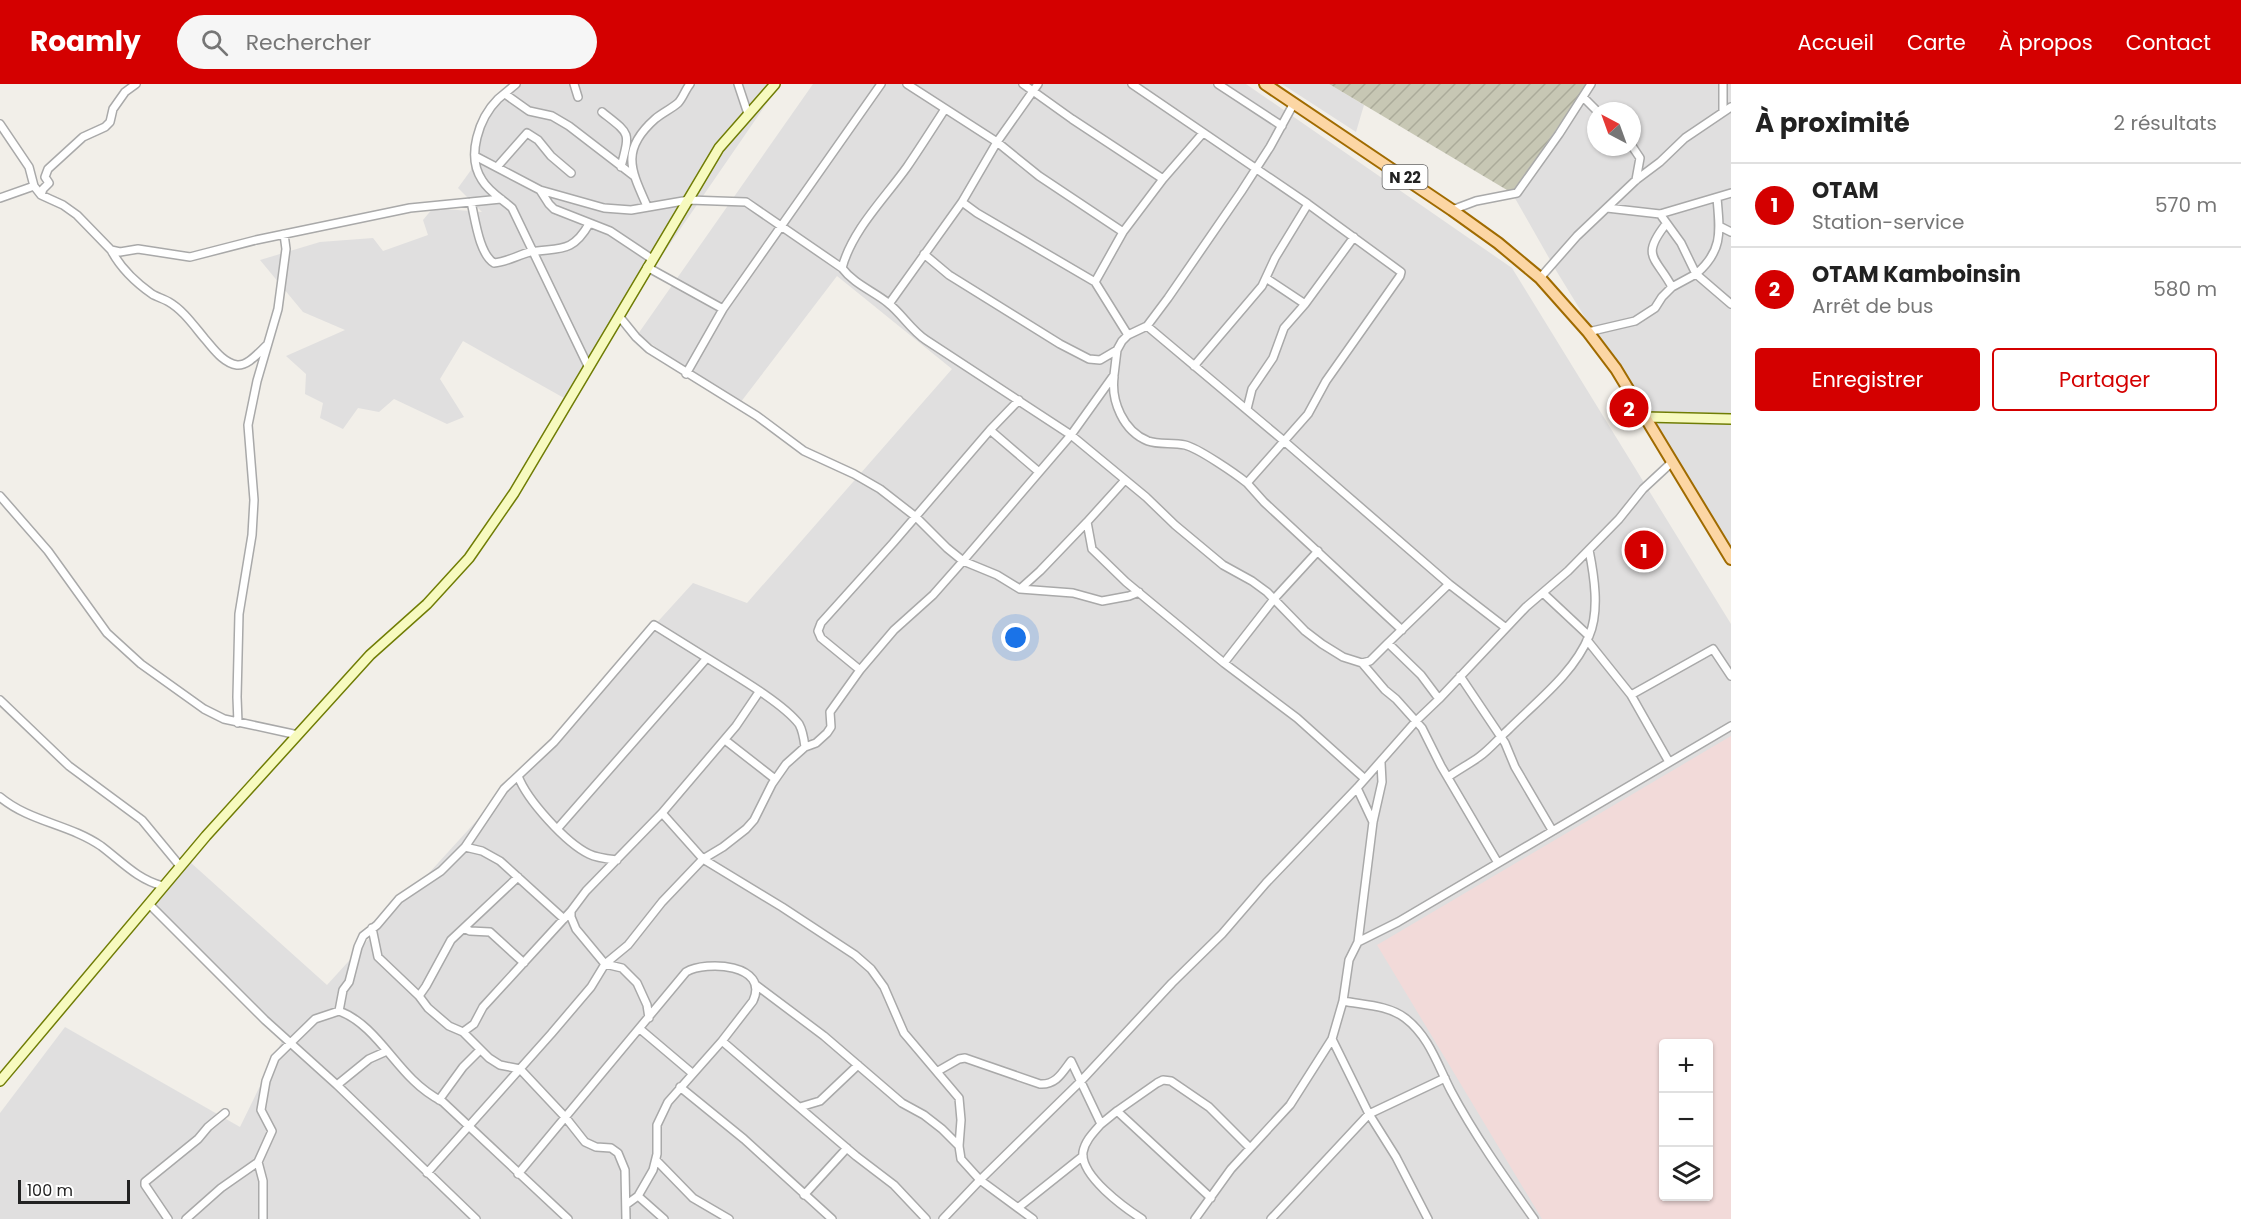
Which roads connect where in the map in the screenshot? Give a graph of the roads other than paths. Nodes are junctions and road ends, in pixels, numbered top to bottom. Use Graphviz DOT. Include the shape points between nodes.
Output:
graph roads {
  1 [pos="136,84"];
  2 [pos="516,84"];
  3 [pos="574,84"];
  4 [pos="690,84"];
  5 [pos="738,84"];
  6 [pos="775,84"];
  7 [pos="881,84"];
  8 [pos="907,84"];
  9 [pos="1023,84"];
  10 [pos="1038,84"];
  11 [pos="1132,84"];
  12 [pos="1218,84"];
  13 [pos="1265,84"];
  14 [pos="1591,84"];
  15 [pos="1723,84"];
  16 [pos="1033,91"];
  17 [pos="505,94"];
  18 [pos="578,97"];
  19 [pos="1583,97"];
  20 [pos="1588,102"];
  21 [pos="1294,103"];
  22 [pos="1731,107"];
  23 [pos="945,109"];
  24 [pos="602,112"];
  25 [pos="1723,112"];
  26 [pos="748,114"];
  27 [pos="0,124"];
  28 [pos="1282,126"];
  29 [pos="1203,134"];
  30 [pos="997,142"];
  31 [pos="475,156"];
  32 [pos="1639,156"];
  33 [pos="621,166"];
  34 [pos="497,167"];
  35 [pos="1256,168"];
  36 [pos="571,173"];
  37 [pos="634,176"];
  38 [pos="1163,179"];
  39 [pos="1636,180"];
  40 [pos="34,186"];
  41 [pos="540,190"];
  42 [pos="1731,193"];
  43 [pos="41,195"];
  44 [pos="0,198"];
  45 [pos="1717,198"];
  46 [pos="501,199"];
  47 [pos="688,200"];
  48 [pos="471,202"];
  49 [pos="962,202"];
  50 [pos="1308,204"];
  51 [pos="647,206"];
  52 [pos="1607,208"];
  53 [pos="1452,210"];
  54 [pos="1660,213"];
  55 [pos="589,224"];
  56 [pos="1666,224"];
  57 [pos="782,225"];
  58 [pos="1719,226"];
  59 [pos="1123,232"];
  60 [pos="1731,232"];
  61 [pos="285,234"];
  62 [pos="1354,237"];
  63 [pos="111,250"];
  64 [pos="532,252"];
  65 [pos="924,254"];
  66 [pos="650,263"];
  67 [pos="842,268"];
  68 [pos="1696,274"];
  69 [pos="1266,278"];
  70 [pos="1540,278"];
  71 [pos="1095,282"];
  72 [pos="1672,287"];
  73 [pos="889,304"];
  74 [pos="1305,304"];
  75 [pos="1731,304"];
  76 [pos="723,309"];
  77 [pos="619,316"];
  78 [pos="1147,326"];
  79 [pos="1588,332"];
  80 [pos="1128,335"];
  81 [pos="269,344"];
  82 [pos="1117,350"];
  83 [pos="588,366"];
  84 [pos="1194,366"];
  85 [pos="686,374"];
  86 [pos="1114,375"];
  87 [pos="1019,400"];
  88 [pos="1247,409"];
  89 [pos="1645,417"];
  90 [pos="1731,419"];
  91 [pos="990,430"];
  92 [pos="1071,435"];
  93 [pos="1284,441"];
  94 [pos="1671,463"];
  95 [pos="1039,472"];
  96 [pos="1125,480"];
  97 [pos="1247,483"];
  98 [pos="0,496"];
  99 [pos="916,518"];
  100 [pos="1087,522"];
  101 [pos="1588,550"];
  102 [pos="1318,551"];
  103 [pos="1731,559"];
  104 [pos="963,561"];
  105 [pos="1449,584"];
  106 [pos="1020,589"];
  107 [pos="1139,592"];
  108 [pos="1543,593"];
  109 [pos="1274,599"];
  110 [pos="1506,628"];
  111 [pos="1402,630"];
  112 [pos="1588,638"];
  113 [pos="1388,643"];
  114 [pos="707,658"];
  115 [pos="1224,663"];
  116 [pos="1362,663"];
  117 [pos="860,669"];
  118 [pos="1460,676"];
  119 [pos="1731,676"];
  120 [pos="759,692"];
  121 [pos="1631,695"];
  122 [pos="1439,699"];
  123 [pos="0,700"];
  124 [pos="1417,720"];
  125 [pos="238,723"];
  126 [pos="1731,726"];
  127 [pos="298,735"];
  128 [pos="1500,736"];
  129 [pos="725,740"];
  130 [pos="805,747"];
  131 [pos="1669,762"];
  132 [pos="1381,763"];
  133 [pos="518,776"];
  134 [pos="1448,777"];
  135 [pos="776,779"];
  136 [pos="1365,779"];
  137 [pos="1357,788"];
  138 [pos="0,797"];
  139 [pos="662,813"];
  140 [pos="1373,822"];
  141 [pos="558,828"];
  142 [pos="1552,830"];
  143 [pos="465,847"];
  144 [pos="703,859"];
  145 [pos="617,860"];
  146 [pos="1498,862"];
  147 [pos="180,866"];
  148 [pos="518,877"];
  149 [pos="163,886"];
  150 [pos="149,904"];
  151 [pos="571,911"];
  152 [pos="564,919"];
  153 [pos="372,927"];
  154 [pos="464,927"];
  155 [pos="1358,942"];
  156 [pos="524,963"];
  157 [pos="605,964"];
  158 [pos="756,985"];
  159 [pos="419,996"];
  160 [pos="1343,1001"];
  161 [pos="339,1011"];
  162 [pos="649,1018"];
  163 [pos="640,1029"];
  164 [pos="463,1032"];
  165 [pos="1332,1038"];
  166 [pos="722,1041"];
  167 [pos="290,1043"];
  168 [pos="480,1050"];
  169 [pos="387,1051"];
  170 [pos="858,1065"];
  171 [pos="520,1069"];
  172 [pos="938,1071"];
  173 [pos="692,1072"];
  174 [pos="1445,1078"];
  175 [pos="0,1081"];
  176 [pos="1081,1081"];
  177 [pos="336,1085"];
  178 [pos="680,1087"];
  179 [pos="439,1100"];
  180 [pos="800,1107"];
  181 [pos="1117,1111"];
  182 [pos="225,1113"];
  183 [pos="1369,1114"];
  184 [pos="566,1118"];
  185 [pos="1101,1124"];
  186 [pos="469,1127"];
  187 [pos="959,1146"];
  188 [pos="847,1148"];
  189 [pos="1250,1148"];
  190 [pos="1083,1156"];
  191 [pos="656,1160"];
  192 [pos="258,1162"];
  193 [pos="427,1173"];
  194 [pos="518,1174"];
  195 [pos="980,1180"];
  196 [pos="804,1195"];
  197 [pos="638,1196"];
  198 [pos="1212,1198"];
  199 [pos="627,1204"];
  200 [pos="1019,1207"];
  201 [pos="946,1218"];
  202 [pos="168,1219"];
  203 [pos="186,1219"];
  204 [pos="263,1219"];
  205 [pos="476,1219"];
  206 [pos="568,1219"];
  207 [pos="626,1219"];
  208 [pos="663,1219"];
  209 [pos="729,1219"];
  210 [pos="832,1219"];
  211 [pos="926,1219"];
  212 [pos="1034,1219"];
  213 [pos="1142,1219"];
  214 [pos="1195,1219"];
  215 [pos="1271,1219"];
  216 [pos="1428,1219"];
  217 [pos="1534,1219"];
  1 -- 43 [label="street" via="113,109 105,127 83,137 48,169 45,177 49,183"];
  2 -- 17 [label="street"];
  3 -- 18 [label="street"];
  4 -- 37 [label="street" via="678,103 642,134 631,160"];
  5 -- 26 [label="street"];
  6 -- 26 [label="street"];
  7 -- 57 [label="street"];
  8 -- 23 [label="street"];
  9 -- 16 [label="street"];
  10 -- 16 [label="street"];
  11 -- 29 [label="street"];
  12 -- 28 [label="street"];
  13 -- 21 [label="main road, N 22"];
  14 -- 19 [label="street"];
  15 -- 25 [label="street"];
  16 -- 30 [label="street"];
  16 -- 38 [label="street"];
  17 -- 31 [label="street" via="490,109 479,130"];
  17 -- 33 [label="street" via="529,111 552,116 569,126"];
  19 -- 20 [label="street"];
  19 -- 53 [label="street" via="1517,193"];
  21 -- 28 [label="street"];
  21 -- 53 [label="main road, N 22"];
  22 -- 25 [label="street"];
  23 -- 30 [label="street"];
  23 -- 67 [label="street" via="866,223"];
  24 -- 33 [label="street" via="626,134 628,141"];
  25 -- 39 [label="street"];
  26 -- 47 [label="street" via="719,148"];
  27 -- 40 [label="street" via="29,167"];
  28 -- 35 [label="street"];
  29 -- 35 [label="street"];
  29 -- 38 [label="street"];
  30 -- 49 [label="street"];
  30 -- 59 [label="street" via="1039,176"];
  31 -- 34 [label="street"];
  31 -- 46 [label="street" via="482,181"];
  32 -- 39 [label="street"];
  33 -- 37 [label="street"];
  34 -- 36 [label="street" via="527,133"];
  34 -- 41 [label="street"];
  35 -- 50 [label="street"];
  35 -- 78 [label="street"];
  37 -- 51 [label="street"];
  38 -- 59 [label="street"];
  39 -- 52 [label="street"];
  40 -- 43 [label="street"];
  40 -- 44 [label="street"];
  41 -- 51 [label="street" via="604,208 631,210"];
  41 -- 55 [label="street" via="555,209"];
  42 -- 45 [label="street"];
  43 -- 63 [label="street" via="70,210"];
  45 -- 54 [label="street"];
  45 -- 58 [label="street"];
  46 -- 48 [label="street"];
  46 -- 64 [label="street" via="512,208"];
  47 -- 51 [label="street"];
  47 -- 57 [label="street" via="746,202"];
  47 -- 66 [label="street"];
  48 -- 61 [label="street" via="411,208"];
  48 -- 64 [label="street" via="488,259 496,263"];
  49 -- 65 [label="street"];
  49 -- 71 [label="street"];
  50 -- 62 [label="street"];
  50 -- 69 [label="street"];
  52 -- 54 [label="street"];
  52 -- 70 [label="street" via="1576,236"];
  53 -- 70 [label="main road, N 22"];
  54 -- 56 [label="street"];
  55 -- 64 [label="street" via="582,237 568,248"];
  55 -- 66 [label="street" via="610,231"];
  56 -- 68 [label="street" via="1681,243"];
  56 -- 72 [label="street" via="1651,250"];
  57 -- 67 [label="street"];
  57 -- 76 [label="street"];
  58 -- 60 [label="street"];
  58 -- 68 [label="street" via="1715,254"];
  59 -- 71 [label="street"];
  61 -- 63 [label="street" via="190,257 138,249"];
  61 -- 81 [label="street" via="284,270"];
  62 -- 74 [label="street"];
  62 -- 93 [label="street" via="1401,274 1326,381 1308,414"];
  63 -- 81 [label="street" via="132,277 182,312 225,360 242,364"];
  64 -- 83 [label="street"];
  65 -- 73 [label="street"];
  65 -- 82 [label="street" via="940,269 1089,359 1100,360"];
  66 -- 76 [label="street"];
  66 -- 77 [label="street"];
  67 -- 73 [label="street"];
  68 -- 72 [label="street"];
  68 -- 75 [label="street"];
  69 -- 74 [label="street"];
  69 -- 84 [label="street"];
  70 -- 79 [label="main road, N 22"];
  71 -- 80 [label="street"];
  72 -- 79 [label="street" via="1655,308 1635,321"];
  73 -- 87 [label="street" via="926,340"];
  74 -- 88 [label="street" via="1284,328 1273,358 1252,389"];
  76 -- 85 [label="street"];
  77 -- 83 [label="street"];
  77 -- 85 [label="street" via="649,349"];
  78 -- 80 [label="street"];
  78 -- 84 [label="street"];
  79 -- 89 [label="main road, N 22"];
  80 -- 82 [label="street"];
  81 -- 125 [label="street" via="248,425 254,500 239,614"];
  82 -- 86 [label="street"];
  83 -- 127 [label="street" via="514,493 469,558 427,604 370,655"];
  84 -- 88 [label="street"];
  85 -- 99 [label="street" via="757,416 804,451 874,486"];
  86 -- 92 [label="street"];
  86 -- 97 [label="street" via="1112,389 1120,415 1138,435 1149,442 1186,445"];
  87 -- 91 [label="street"];
  87 -- 92 [label="street"];
  88 -- 93 [label="street"];
  89 -- 90 [label="street"];
  89 -- 94 [label="main road, N 22"];
  91 -- 95 [label="street"];
  91 -- 99 [label="street"];
  92 -- 95 [label="street"];
  92 -- 96 [label="street"];
  93 -- 97 [label="street"];
  93 -- 105 [label="street"];
  94 -- 101 [label="street"];
  94 -- 103 [label="main road, N 22"];
  95 -- 104 [label="street"];
  96 -- 100 [label="street"];
  96 -- 109 [label="street" via="1223,565"];
  97 -- 102 [label="street"];
  98 -- 125 [label="street" via="48,551 118,645 204,709"];
  99 -- 104 [label="street"];
  99 -- 117 [label="street" via="818,631 821,638"];
  100 -- 106 [label="street"];
  100 -- 107 [label="street" via="1092,549"];
  101 -- 108 [label="street"];
  101 -- 112 [label="street" via="1594,578 1593,619"];
  102 -- 109 [label="street"];
  102 -- 111 [label="street"];
  104 -- 106 [label="street"];
  104 -- 117 [label="street"];
  105 -- 110 [label="street"];
  105 -- 111 [label="street"];
  106 -- 107 [label="street" via="1073,593 1102,601"];
  107 -- 115 [label="street"];
  108 -- 110 [label="street"];
  108 -- 112 [label="street"];
  109 -- 115 [label="street"];
  109 -- 116 [label="street" via="1322,644"];
  110 -- 118 [label="street"];
  111 -- 113 [label="street"];
  112 -- 121 [label="street"];
  112 -- 128 [label="street" via="1554,684"];
  113 -- 116 [label="street" via="1370,661"];
  113 -- 122 [label="street"];
  114 -- 120 [label="street"];
  114 -- 133 [label="street" via="654,625 554,742"];
  114 -- 141 [label="street"];
  115 -- 136 [label="street" via="1297,718"];
  116 -- 124 [label="street"];
  117 -- 130 [label="street" via="830,712 827,733"];
  118 -- 122 [label="street"];
  118 -- 128 [label="street"];
  119 -- 121 [label="street" via="1713,649"];
  120 -- 129 [label="street"];
  120 -- 130 [label="street" via="800,726"];
  121 -- 131 [label="street"];
  122 -- 124 [label="street"];
  123 -- 147 [label="street" via="69,766 142,820"];
  124 -- 132 [label="street"];
  124 -- 134 [label="street"];
  125 -- 127 [label="street"];
  126 -- 131 [label="street"];
  127 -- 147 [label="street"];
  128 -- 134 [label="street" via="1478,758"];
  128 -- 142 [label="street"];
  129 -- 135 [label="street"];
  129 -- 139 [label="street"];
  130 -- 135 [label="street"];
  131 -- 142 [label="street"];
  132 -- 136 [label="street"];
  132 -- 140 [label="street" via="1382,782"];
  133 -- 141 [label="street" via="535,806"];
  133 -- 143 [label="street" via="499,796"];
  134 -- 146 [label="street"];
  135 -- 144 [label="street" via="746,829"];
  136 -- 137 [label="street"];
  137 -- 140 [label="street"];
  137 -- 176 [label="street"];
  138 -- 149 [label="street" via="34,818 88,838 142,879"];
  139 -- 144 [label="street"];
  139 -- 145 [label="street"];
  140 -- 155 [label="street"];
  141 -- 145 [label="street" via="590,855"];
  142 -- 146 [label="street"];
  143 -- 148 [label="street" via="491,856"];
  143 -- 153 [label="street" via="441,872 399,899"];
  144 -- 157 [label="street" via="628,945"];
  144 -- 172 [label="street" via="865,963 884,987 904,1033"];
  145 -- 151 [label="street"];
  146 -- 155 [label="street"];
  147 -- 149 [label="street"];
  148 -- 152 [label="street"];
  148 -- 154 [label="street"];
  149 -- 150 [label="street"];
  150 -- 167 [label="street"];
  150 -- 175 [label="street"];
  151 -- 152 [label="street"];
  151 -- 157 [label="street" via="576,929"];
  152 -- 156 [label="street"];
  153 -- 159 [label="street" via="378,957"];
  153 -- 161 [label="street" via="358,946"];
  154 -- 156 [label="street" via="470,932 490,932"];
  154 -- 159 [label="street" via="451,940"];
  155 -- 160 [label="street" via="1349,960"];
  156 -- 164 [label="street"];
  157 -- 162 [label="street" via="622,968 633,978 642,991"];
  157 -- 171 [label="street" via="585,994"];
  158 -- 162 [label="street" via="750,975 729,968 691,969"];
  158 -- 166 [label="street" via="753,1001"];
  158 -- 170 [label="street"];
  159 -- 164 [label="street" via="438,1018"];
  160 -- 165 [label="street"];
  160 -- 174 [label="street" via="1387,1009 1407,1019 1428,1043"];
  161 -- 167 [label="street" via="315,1019"];
  161 -- 169 [label="street" via="366,1029"];
  162 -- 163 [label="street"];
  163 -- 173 [label="street"];
  163 -- 184 [label="street"];
  164 -- 168 [label="street"];
  165 -- 183 [label="street"];
  165 -- 189 [label="street" via="1290,1105"];
  166 -- 173 [label="street"];
  166 -- 180 [label="street"];
  167 -- 177 [label="street"];
  167 -- 192 [label="street" via="275,1058 266,1081 261,1110 272,1131"];
  168 -- 171 [label="street" via="500,1065"];
  168 -- 179 [label="street"];
  169 -- 177 [label="street" via="369,1059"];
  169 -- 179 [label="street" via="417,1084"];
  170 -- 180 [label="street" via="820,1101"];
  170 -- 187 [label="street"];
  171 -- 184 [label="street"];
  171 -- 186 [label="street"];
  172 -- 176 [label="street" via="965,1058 1049,1084 1071,1061"];
  172 -- 187 [label="street" via="961,1103"];
  173 -- 178 [label="street"];
  174 -- 183 [label="street"];
  174 -- 217 [label="street"];
  176 -- 185 [label="street"];
  176 -- 195 [label="street"];
  177 -- 193 [label="street"];
  178 -- 191 [label="street" via="657,1125"];
  178 -- 196 [label="street"];
  179 -- 186 [label="street"];
  180 -- 188 [label="street"];
  181 -- 185 [label="street"];
  181 -- 189 [label="street" via="1157,1083 1171,1081 1209,1107"];
  181 -- 198 [label="street"];
  182 -- 202 [label="street" via="145,1182"];
  183 -- 215 [label="street"];
  183 -- 216 [label="street"];
  184 -- 194 [label="street"];
  184 -- 199 [label="street" via="590,1146 618,1153 625,1170"];
  185 -- 190 [label="street" via="1086,1142"];
  186 -- 193 [label="street"];
  186 -- 194 [label="street"];
  187 -- 195 [label="street" via="962,1159"];
  188 -- 196 [label="street"];
  188 -- 211 [label="street" via="894,1185"];
  189 -- 198 [label="street"];
  190 -- 200 [label="street"];
  190 -- 213 [label="street" via="1089,1172 1103,1188"];
  191 -- 197 [label="street"];
  191 -- 209 [label="street" via="693,1198"];
  192 -- 203 [label="street"];
  192 -- 204 [label="street"];
  193 -- 205 [label="street"];
  194 -- 206 [label="street"];
  195 -- 200 [label="street"];
  195 -- 201 [label="street"];
  196 -- 210 [label="street"];
  197 -- 199 [label="street"];
  197 -- 208 [label="street"];
  198 -- 214 [label="street"];
  199 -- 207 [label="street"];
  200 -- 212 [label="street"];
}
